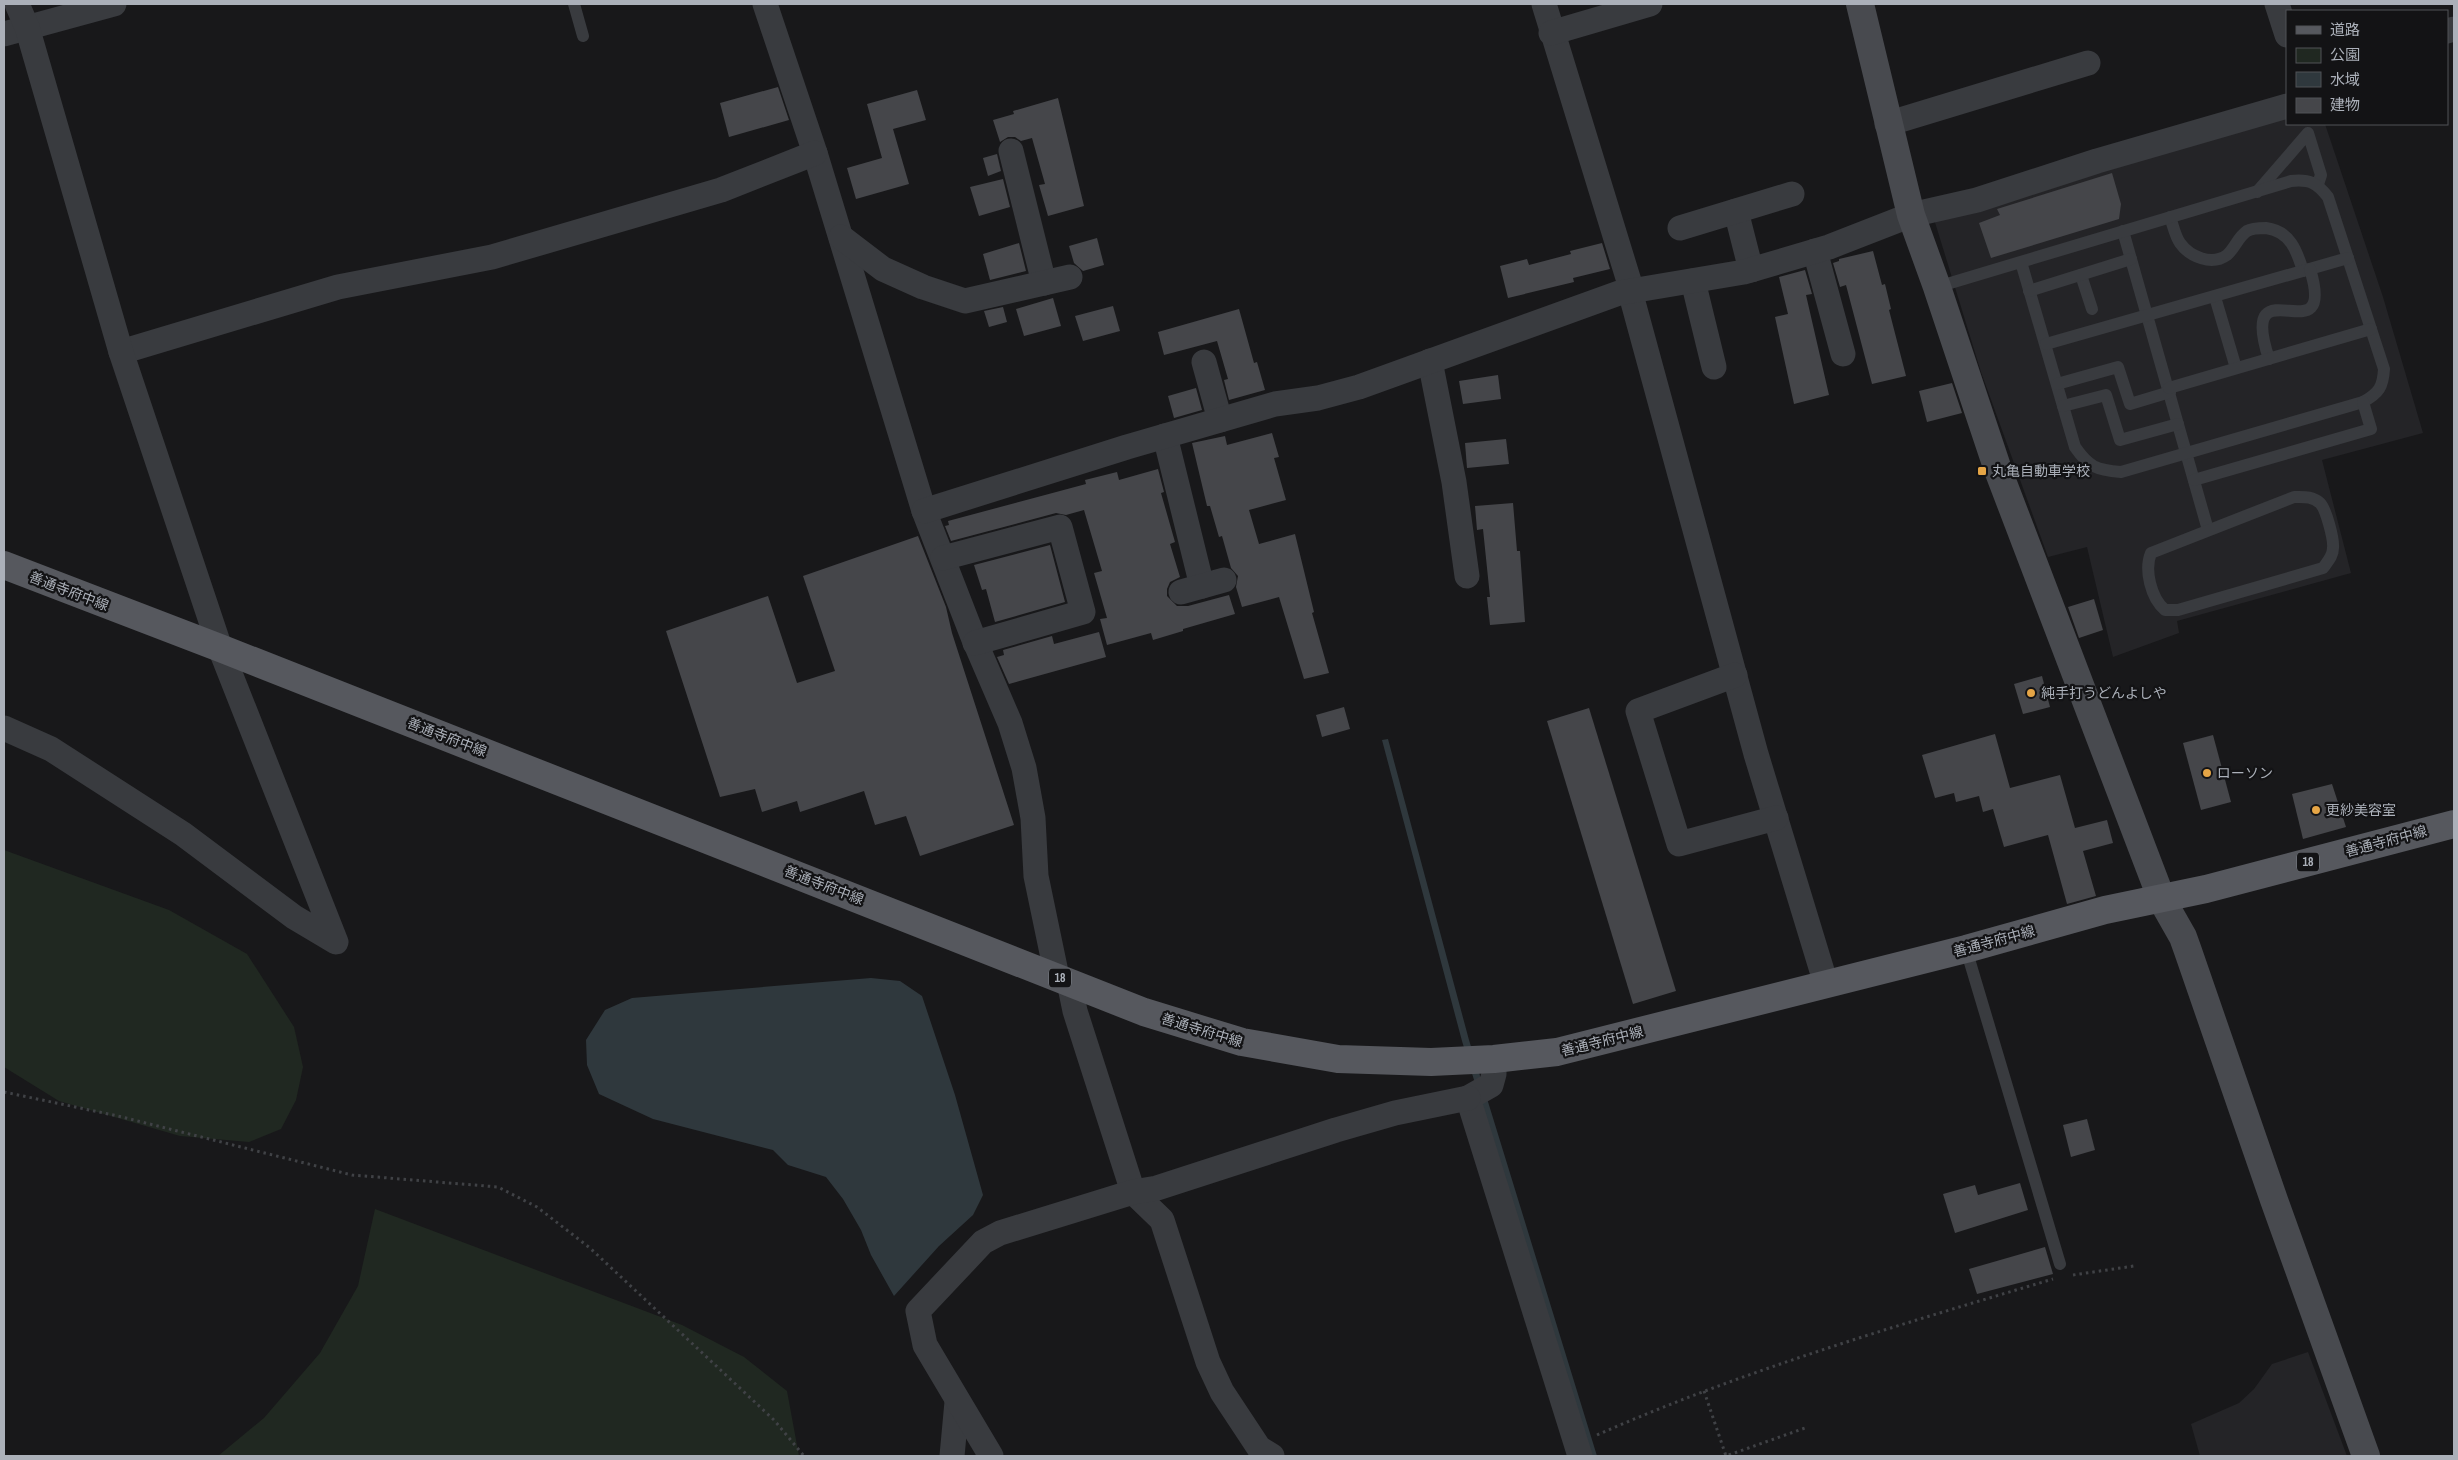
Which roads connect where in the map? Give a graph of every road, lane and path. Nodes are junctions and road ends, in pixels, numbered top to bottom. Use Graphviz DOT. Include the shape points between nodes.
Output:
graph roads {
  1 [pos="16,4"];
  2 [pos="114,4"];
  3 [pos="574,4"];
  4 [pos="765,4"];
  5 [pos="1544,4"];
  6 [pos="1650,4"];
  7 [pos="1860,4"];
  8 [pos="2277,4"];
  9 [pos="15,30"];
  10 [pos="2286,32"];
  11 [pos="1551,33"];
  12 [pos="583,36"];
  13 [pos="2088,63"];
  14 [pos="2286,106"];
  15 [pos="1888,124"];
  16 [pos="1011,150"];
  17 [pos="815,153"];
  18 [pos="2318,184"];
  19 [pos="2257,192"];
  20 [pos="1792,194"];
  21 [pos="1736,211"];
  22 [pos="1911,215"];
  23 [pos="2170,218"];
  24 [pos="1680,228"];
  25 [pos="2123,232"];
  26 [pos="841,237"];
  27 [pos="1815,251"];
  28 [pos="2348,258"];
  29 [pos="2131,259"];
  30 [pos="2021,262"];
  31 [pos="1751,270"];
  32 [pos="2306,270"];
  33 [pos="2081,275"];
  34 [pos="1070,277"];
  35 [pos="1693,281"];
  36 [pos="1044,283"];
  37 [pos="1937,287"];
  38 [pos="2029,290"];
  39 [pos="1631,291"];
  40 [pos="2215,297"];
  41 [pos="2092,309"];
  42 [pos="2148,314"];
  43 [pos="2371,329"];
  44 [pos="2046,344"];
  45 [pos="121,352"];
  46 [pos="1843,354"];
  47 [pos="2269,359"];
  48 [pos="1204,362"];
  49 [pos="1430,362"];
  50 [pos="1714,367"];
  51 [pos="2236,368"];
  52 [pos="2057,384"];
  53 [pos="2170,390"];
  54 [pos="2363,402"];
  55 [pos="2063,406"];
  56 [pos="1220,420"];
  57 [pos="2178,424"];
  58 [pos="1165,436"];
  59 [pos="2186,453"];
  60 [pos="2194,480"];
  61 [pos="924,511"];
  62 [pos="2208,530"];
  63 [pos="943,558"];
  64 [pos="4,566"];
  65 [pos="1467,576"];
  66 [pos="1202,586"];
  67 [pos="975,643"];
  68 [pos="220,648"];
  69 [pos="1735,675"];
  70 [pos="4,728"];
  71 [pos="1776,818"];
  72 [pos="2454,824"];
  73 [pos="2162,900"];
  74 [pos="1966,949"];
  75 [pos="1063,980"];
  76 [pos="1826,984"];
  77 [pos="1494,1059"];
  78 [pos="4,1092"];
  79 [pos="1468,1098"];
  80 [pos="1133,1192"];
  81 [pos="2134,1266"];
  82 [pos="2062,1270"];
  83 [pos="1704,1391"];
  84 [pos="957,1402"];
  85 [pos="1805,1428"];
  86 [pos="1598,1434"];
  87 [pos="804,1456"];
  88 [pos="952,1456"];
  89 [pos="991,1456"];
  90 [pos="1272,1456"];
  91 [pos="1580,1456"];
  92 [pos="2366,1456"];
  1 -- 9 [label="street"];
  2 -- 9 [label="street"];
  3 -- 12 [label="lane"];
  4 -- 17 [label="street"];
  5 -- 11 [label="street"];
  6 -- 11 [label="street"];
  7 -- 15 [label="street"];
  8 -- 10 [label="street"];
  9 -- 45 [label="street"];
  11 -- 39 [label="street" via="1581,119"];
  13 -- 15 [label="street"];
  14 -- 22 [label="street" via="1977,200"];
  15 -- 22 [label="street"];
  16 -- 36 [label="street"];
  17 -- 26 [label="street"];
  17 -- 45 [label="street" via="721,190 501,254 338,287"];
  18 -- 19 [label="lane" via="2306,179"];
  18 -- 19 [label="lane" via="2321,175 2308,133"];
  18 -- 28 [label="lane" via="2328,197"];
  19 -- 23 [label="lane"];
  20 -- 21 [label="street"];
  21 -- 24 [label="street"];
  21 -- 31 [label="street"];
  22 -- 27 [label="street"];
  22 -- 37 [label="street"];
  23 -- 25 [label="lane"];
  23 -- 32 [label="lane" via="2179,242 2190,253 2203,259 2226,256 2248,230 2273,229 2292,244"];
  25 -- 29 [label="lane"];
  25 -- 30 [label="lane"];
  26 -- 36 [label="street" via="883,269 965,301"];
  26 -- 61 [label="street"];
  27 -- 31 [label="street"];
  27 -- 46 [label="street"];
  28 -- 32 [label="lane"];
  28 -- 43 [label="lane"];
  29 -- 33 [label="lane"];
  29 -- 42 [label="lane"];
  30 -- 37 [label="lane"];
  30 -- 38 [label="lane"];
  31 -- 35 [label="street"];
  32 -- 40 [label="lane"];
  32 -- 47 [label="lane" via="2316,297 2313,306 2306,311 2295,313 2281,309 2264,315 2261,336"];
  33 -- 38 [label="lane"];
  33 -- 41 [label="lane"];
  34 -- 36 [label="street"];
  35 -- 39 [label="street"];
  35 -- 50 [label="street"];
  37 -- 73 [label="street" via="1998,470"];
  38 -- 44 [label="lane"];
  39 -- 49 [label="street"];
  39 -- 69 [label="street"];
  40 -- 42 [label="lane"];
  40 -- 51 [label="lane"];
  42 -- 44 [label="lane"];
  42 -- 53 [label="lane"];
  43 -- 47 [label="lane"];
  43 -- 54 [label="lane" via="2384,369 2384,383 2377,394"];
  44 -- 52 [label="lane"];
  45 -- 68 [label="street"];
  47 -- 51 [label="lane"];
  48 -- 56 [label="street"];
  49 -- 56 [label="street" via="1359,387 1318,398 1275,404"];
  49 -- 65 [label="street" via="1454,482"];
  51 -- 53 [label="lane"];
  52 -- 53 [label="lane" via="2118,367 2130,404"];
  52 -- 55 [label="lane"];
  53 -- 57 [label="lane"];
  54 -- 59 [label="lane"];
  54 -- 60 [label="lane" via="2371,429"];
  55 -- 57 [label="lane" via="2106,395 2120,440"];
  55 -- 59 [label="lane" via="2075,446 2085,461 2100,470 2121,472"];
  56 -- 58 [label="street"];
  57 -- 59 [label="lane"];
  58 -- 61 [label="street"];
  58 -- 66 [label="street"];
  59 -- 60 [label="lane"];
  60 -- 62 [label="lane"];
  61 -- 63 [label="street"];
  62 -- 62 [label="lane" via="2294,497 2308,497 2321,504 2334,546 2331,558 2323,568 2178,610 2165,610 2158,604 2148,574 2151,553"];
  63 -- 67 [label="street"];
  63 -- 67 [label="street" via="1060,527 1083,612"];
  64 -- 68 [label="main road, 善通寺府中線 / 18"];
  67 -- 75 [label="street" via="1010,723 1024,768 1033,818 1036,876"];
  68 -- 70 [label="street" via="336,942 294,917 183,834 51,749"];
  68 -- 75 [label="main road, 善通寺府中線 / 18"];
  69 -- 71 [label="street"];
  69 -- 71 [label="street" via="1638,711 1679,844"];
  71 -- 76 [label="street"];
  72 -- 73 [label="main road, 善通寺府中線 / 18"];
  73 -- 74 [label="main road, 善通寺府中線 / 18" via="2105,910"];
  73 -- 92 [label="street" via="2183,936"];
  74 -- 76 [label="main road, 善通寺府中線 / 18"];
  74 -- 82 [label="lane"];
  75 -- 77 [label="main road, 善通寺府中線 / 18" via="1196,1030 1292,1052 1338,1059 1432,1062"];
  75 -- 80 [label="street"];
  76 -- 77 [label="main road, 善通寺府中線 / 18" via="1557,1052"];
  77 -- 79 [label="street" via="1491,1085"];
  78 -- 87 [label="path" via="118,1116 352,1174 498,1187 537,1207 596,1254 774,1420"];
  79 -- 80 [label="street" via="1344,1127 1157,1188"];
  79 -- 91 [label="street"];
  80 -- 84 [label="street" via="1000,1233 983,1242 932,1295 918,1312 924,1345"];
  80 -- 90 [label="street" via="1162,1220 1208,1362 1222,1392 1259,1448"];
  81 -- 82 [label="path" via="2082,1275"];
  82 -- 83 [label="path"];
  83 -- 85 [label="path" via="1726,1456"];
  83 -- 86 [label="path"];
  84 -- 88 [label="street"];
  84 -- 89 [label="street"];
}
